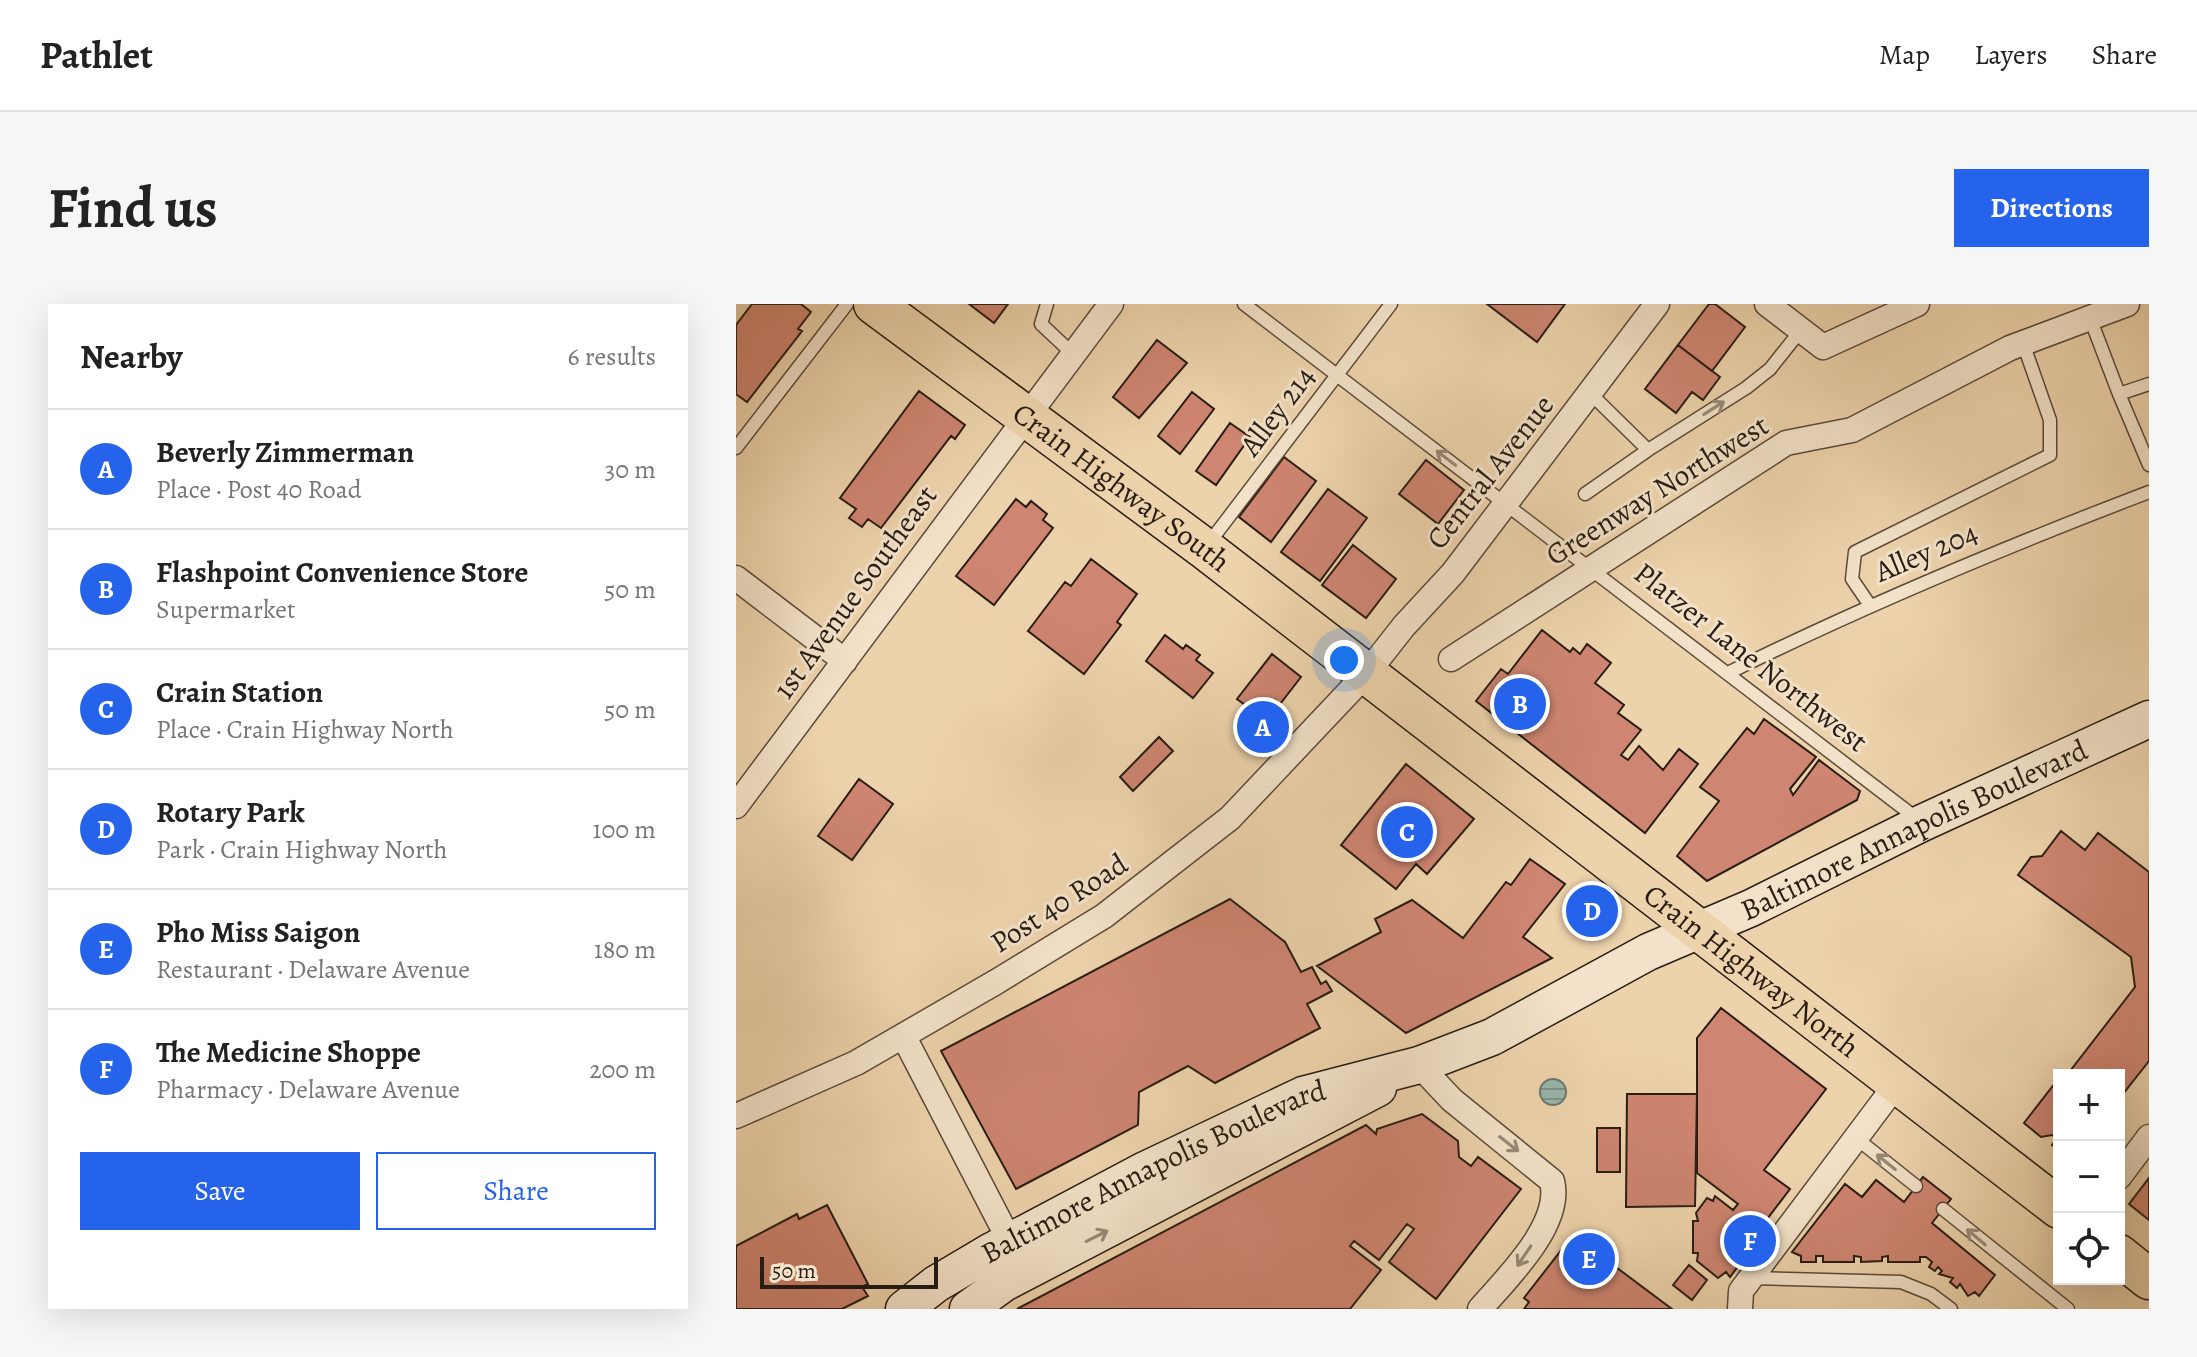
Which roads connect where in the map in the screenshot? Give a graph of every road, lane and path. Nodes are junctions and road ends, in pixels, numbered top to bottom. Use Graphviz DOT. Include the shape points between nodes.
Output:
graph roads {
  1 [pos="847,304"];
  2 [pos="874,304"];
  3 [pos="1047,304"];
  4 [pos="1111,304"];
  5 [pos="1244,304"];
  6 [pos="1391,304"];
  7 [pos="1657,304"];
  8 [pos="1767,304"];
  9 [pos="1917,304"];
  10 [pos="2127,304"];
  11 [pos="2090,318"];
  12 [pos="1801,330"];
  13 [pos="2023,343"];
  14 [pos="1073,354"];
  15 [pos="1337,375"];
  16 [pos="2149,384"];
  17 [pos="1591,394"];
  18 [pos="2119,394"];
  19 [pos="1026,416"];
  20 [pos="736,448"];
  21 [pos="1648,450"];
  22 [pos="2149,465"];
  23 [pos="2149,492"];
  24 [pos="1585,494"];
  25 [pos="1509,504"];
  26 [pos="1205,549"];
  27 [pos="1592,568"];
  28 [pos="736,578"];
  29 [pos="1869,604"];
  30 [pos="1451,659"];
  31 [pos="845,661"];
  32 [pos="1367,673"];
  33 [pos="1728,673"];
  34 [pos="2149,719"];
  35 [pos="736,806"];
  36 [pos="1922,823"];
  37 [pos="1694,930"];
  38 [pos="904,1037"];
  39 [pos="1419,1065"];
  40 [pos="1898,1082"];
  41 [pos="736,1116"];
  42 [pos="2149,1137"];
  43 [pos="1856,1138"];
  44 [pos="2125,1169"];
  45 [pos="1916,1186"];
  46 [pos="2053,1203"];
  47 [pos="1943,1209"];
  48 [pos="1018,1256"];
  49 [pos="2125,1260"];
  50 [pos="1751,1278"];
  51 [pos="2149,1279"];
  52 [pos="904,1309"];
  53 [pos="968,1309"];
  54 [pos="1480,1309"];
  55 [pos="1740,1309"];
  56 [pos="1951,1309"];
  57 [pos="2068,1309"];
  1 -- 20 [label="lane"];
  2 -- 19 [label="main road, Crain Highway South"];
  3 -- 14 [label="lane" via="1041,324"];
  4 -- 14 [label="street, 1st Avenue Southeast"];
  5 -- 15 [label="lane, Platzer Lane Northwest"];
  6 -- 15 [label="lane, Alley 214"];
  7 -- 17 [label="street, Central Avenue"];
  8 -- 12 [label="street"];
  9 -- 12 [label="street" via="1823,347"];
  10 -- 11 [label="street, Greenway Northwest"];
  11 -- 13 [label="street, Greenway Northwest"];
  11 -- 18 [label="lane"];
  21 -- 12 [label="lane, one-way" via="1758,379"];
  13 -- 27 [label="street, Greenway Northwest" via="1852,430 1786,443"];
  13 -- 29 [label="lane" via="2050,420 2050,455 1855,552 1852,579"];
  14 -- 19 [label="street, 1st Avenue Southeast"];
  25 -- 15 [label="lane, Platzer Lane Northwest, one-way"];
  15 -- 26 [label="lane, Alley 214"];
  16 -- 18 [label="lane"];
  17 -- 21 [label="lane"];
  17 -- 25 [label="street, Central Avenue"];
  18 -- 22 [label="lane"];
  19 -- 26 [label="main road, Crain Highway South"];
  19 -- 31 [label="street, 1st Avenue Southeast"];
  21 -- 24 [label="lane"];
  23 -- 29 [label="lane, Alley 204"];
  25 -- 27 [label="lane, Platzer Lane Northwest"];
  25 -- 32 [label="street, Central Avenue"];
  26 -- 32 [label="main road, Crain Highway South"];
  27 -- 30 [label="street, Greenway Northwest"];
  27 -- 33 [label="lane, Platzer Lane Northwest"];
  28 -- 31 [label="street"];
  29 -- 33 [label="lane, Alley 204"];
  31 -- 35 [label="street, 1st Avenue Southeast"];
  32 -- 37 [label="main road, Crain Highway North"];
  32 -- 38 [label="street, Post 40 Road" via="1230,818 1175,864 1104,916"];
  33 -- 36 [label="lane, Platzer Lane Northwest"];
  34 -- 36 [label="main road, Baltimore Annapolis Boulevard"];
  36 -- 37 [label="main road, Baltimore Annapolis Boulevard" via="1751,908"];
  37 -- 39 [label="main road, Baltimore Annapolis Boulevard" via="1492,1037"];
  37 -- 40 [label="main road, Crain Highway North"];
  38 -- 41 [label="street, Post 40 Road"];
  38 -- 48 [label="street"];
  39 -- 48 [label="main road, Baltimore Annapolis Boulevard" via="1322,1119"];
  39 -- 54 [label="street, one-way" via="1452,1100 1552,1181 1556,1197 1548,1219"];
  40 -- 43 [label="street"];
  40 -- 46 [label="main road, Crain Highway North"];
  42 -- 44 [label="street"];
  45 -- 43 [label="lane, one-way"];
  43 -- 50 [label="street"];
  57 -- 47 [label="lane, one-way"];
  48 -- 52 [label="main road, Baltimore Annapolis Boulevard" via="936,1284"];
  48 -- 53 [label="main road, Baltimore Annapolis Boulevard"];
  49 -- 51 [label="main road"];
  50 -- 55 [label="street" via="1741,1291"];
  50 -- 56 [label="lane" via="1901,1282"];
}
